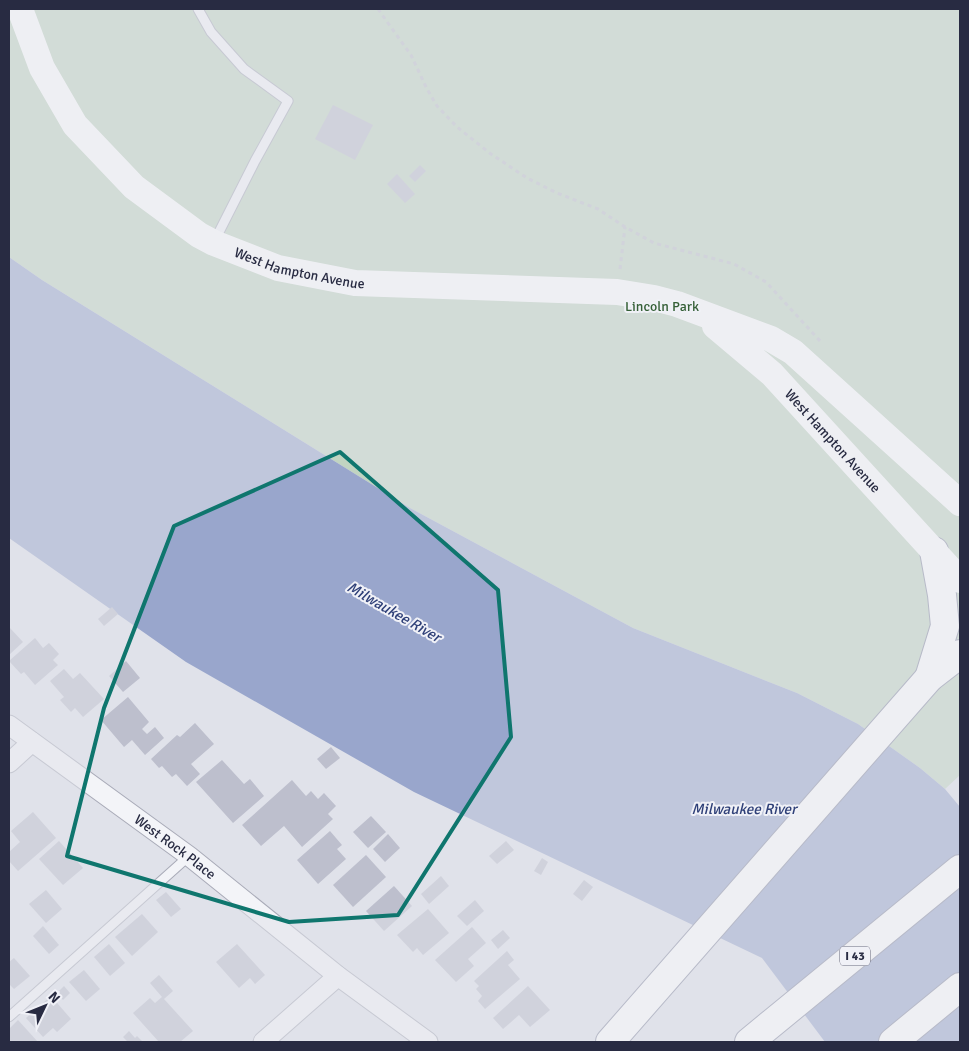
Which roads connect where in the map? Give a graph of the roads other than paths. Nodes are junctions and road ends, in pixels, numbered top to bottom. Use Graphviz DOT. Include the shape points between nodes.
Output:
graph roads {
  1 [pos="20,9"];
  2 [pos="198,9"];
  3 [pos="214,243"];
  4 [pos="697,312"];
  5 [pos="960,503"];
  6 [pos="934,551"];
  7 [pos="960,580"];
  8 [pos="960,654"];
  9 [pos="923,686"];
  10 [pos="9,725"];
  11 [pos="32,742"];
  12 [pos="9,763"];
  13 [pos="188,856"];
  14 [pos="960,869"];
  15 [pos="338,976"];
  16 [pos="960,988"];
  17 [pos="9,1017"];
  18 [pos="263,1042"];
  19 [pos="428,1042"];
  20 [pos="610,1042"];
  21 [pos="749,1042"];
  22 [pos="893,1042"];
  1 -- 3 [label="main road, West Hampton Avenue" via="42,68 75,125 134,187"];
  2 -- 3 [label="lane" via="211,32 244,69 288,101"];
  3 -- 4 [label="main road, West Hampton Avenue" via="278,268 356,284 617,292 654,298"];
  4 -- 5 [label="main road, West Hampton Avenue" via="771,339 792,352"];
  4 -- 6 [label="main road, West Hampton Avenue" via="772,374"];
  6 -- 7 [label="main road, West Hampton Avenue"];
  6 -- 9 [label="highway" via="945,626"];
  8 -- 9 [label="highway"];
  9 -- 20 [label="highway"];
  10 -- 11 [label="street, West Rock Place"];
  11 -- 12 [label="street"];
  11 -- 13 [label="street, West Rock Place"];
  13 -- 15 [label="street, West Rock Place"];
  13 -- 17 [label="lane"];
  14 -- 21 [label="highway, I 43"];
  15 -- 18 [label="street"];
  15 -- 19 [label="street, West Rock Place"];
  16 -- 22 [label="highway"];
}
